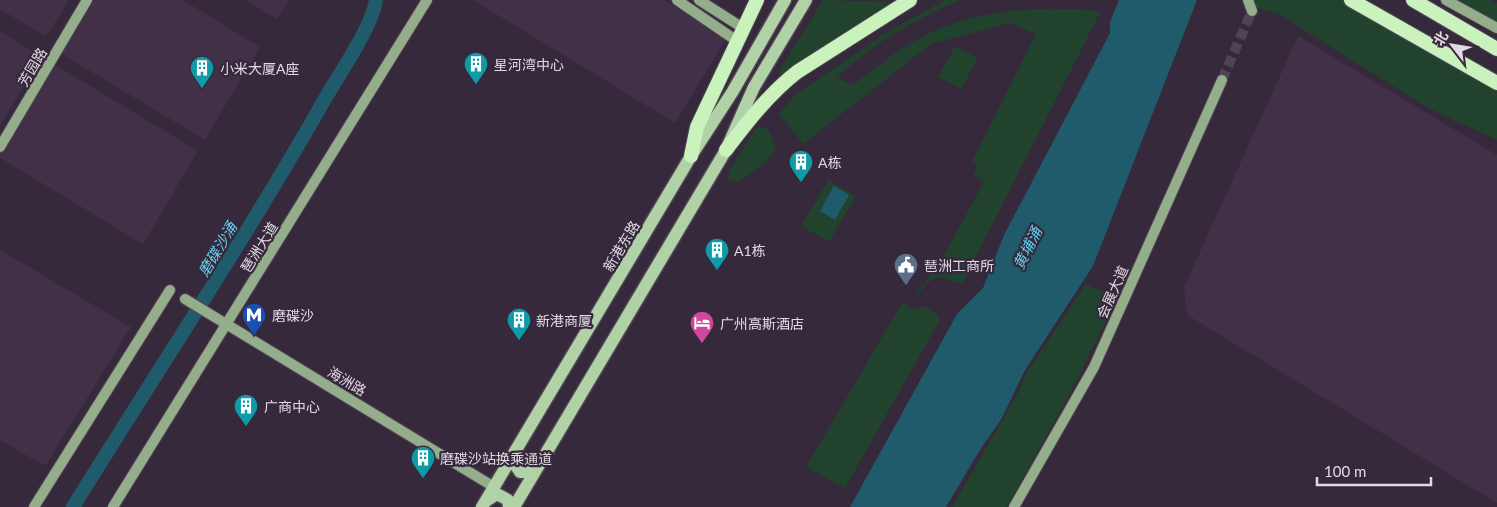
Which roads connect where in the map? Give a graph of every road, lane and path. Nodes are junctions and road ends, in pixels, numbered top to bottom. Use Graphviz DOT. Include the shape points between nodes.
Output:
graph roads {
  1 [pos="87,0"];
  2 [pos="427,0"];
  3 [pos="677,0"];
  4 [pos="699,0"];
  5 [pos="757,0"];
  6 [pos="785,0"];
  7 [pos="806,0"];
  8 [pos="910,0"];
  9 [pos="1248,0"];
  10 [pos="1351,0"];
  11 [pos="1413,0"];
  12 [pos="1446,0"];
  13 [pos="1252,11"];
  14 [pos="743,28"];
  15 [pos="1497,28"];
  16 [pos="737,41"];
  17 [pos="1497,49"];
  18 [pos="1222,80"];
  19 [pos="1497,83"];
  20 [pos="0,147"];
  21 [pos="726,150"];
  22 [pos="691,156"];
  23 [pos="170,290"];
  24 [pos="185,299"];
  25 [pos="224,323"];
  26 [pos="517,446"];
  27 [pos="542,461"];
  28 [pos="497,481"];
  29 [pos="483,505"];
  30 [pos="514,505"];
  31 [pos="34,507"];
  32 [pos="113,507"];
  33 [pos="1014,507"];
  1 -- 20 [label="street, 芳园路"];
  2 -- 25 [label="street, 琶洲大道"];
  3 -- 16 [label="street"];
  4 -- 14 [label="street"];
  5 -- 14 [label="highway"];
  6 -- 22 [label="main road, 新港东路" via="734,91"];
  7 -- 21 [label="main road" via="754,86"];
  8 -- 21 [label="highway" via="782,84 754,113"];
  9 -- 13 [label="street"];
  10 -- 19 [label="highway"];
  11 -- 17 [label="highway"];
  12 -- 15 [label="street"];
  14 -- 16 [label="highway"];
  16 -- 22 [label="highway" via="697,127"];
  18 -- 33 [label="street, 会展大道" via="1094,367"];
  21 -- 27 [label="main road"];
  22 -- 26 [label="main road, 新港东路"];
  23 -- 31 [label="street"];
  24 -- 25 [label="street, 海洲路"];
  25 -- 28 [label="street, 海洲路"];
  25 -- 32 [label="street, 琶洲大道"];
  26 -- 27 [label="main road" via="514,463 520,472 529,472"];
  26 -- 28 [label="main road, 新港东路"];
  27 -- 30 [label="main road"];
  28 -- 29 [label="main road, 新港东路"];
  28 -- 30 [label="main road"];
  29 -- 30 [label="main road" via="493,495 501,494"];
}
